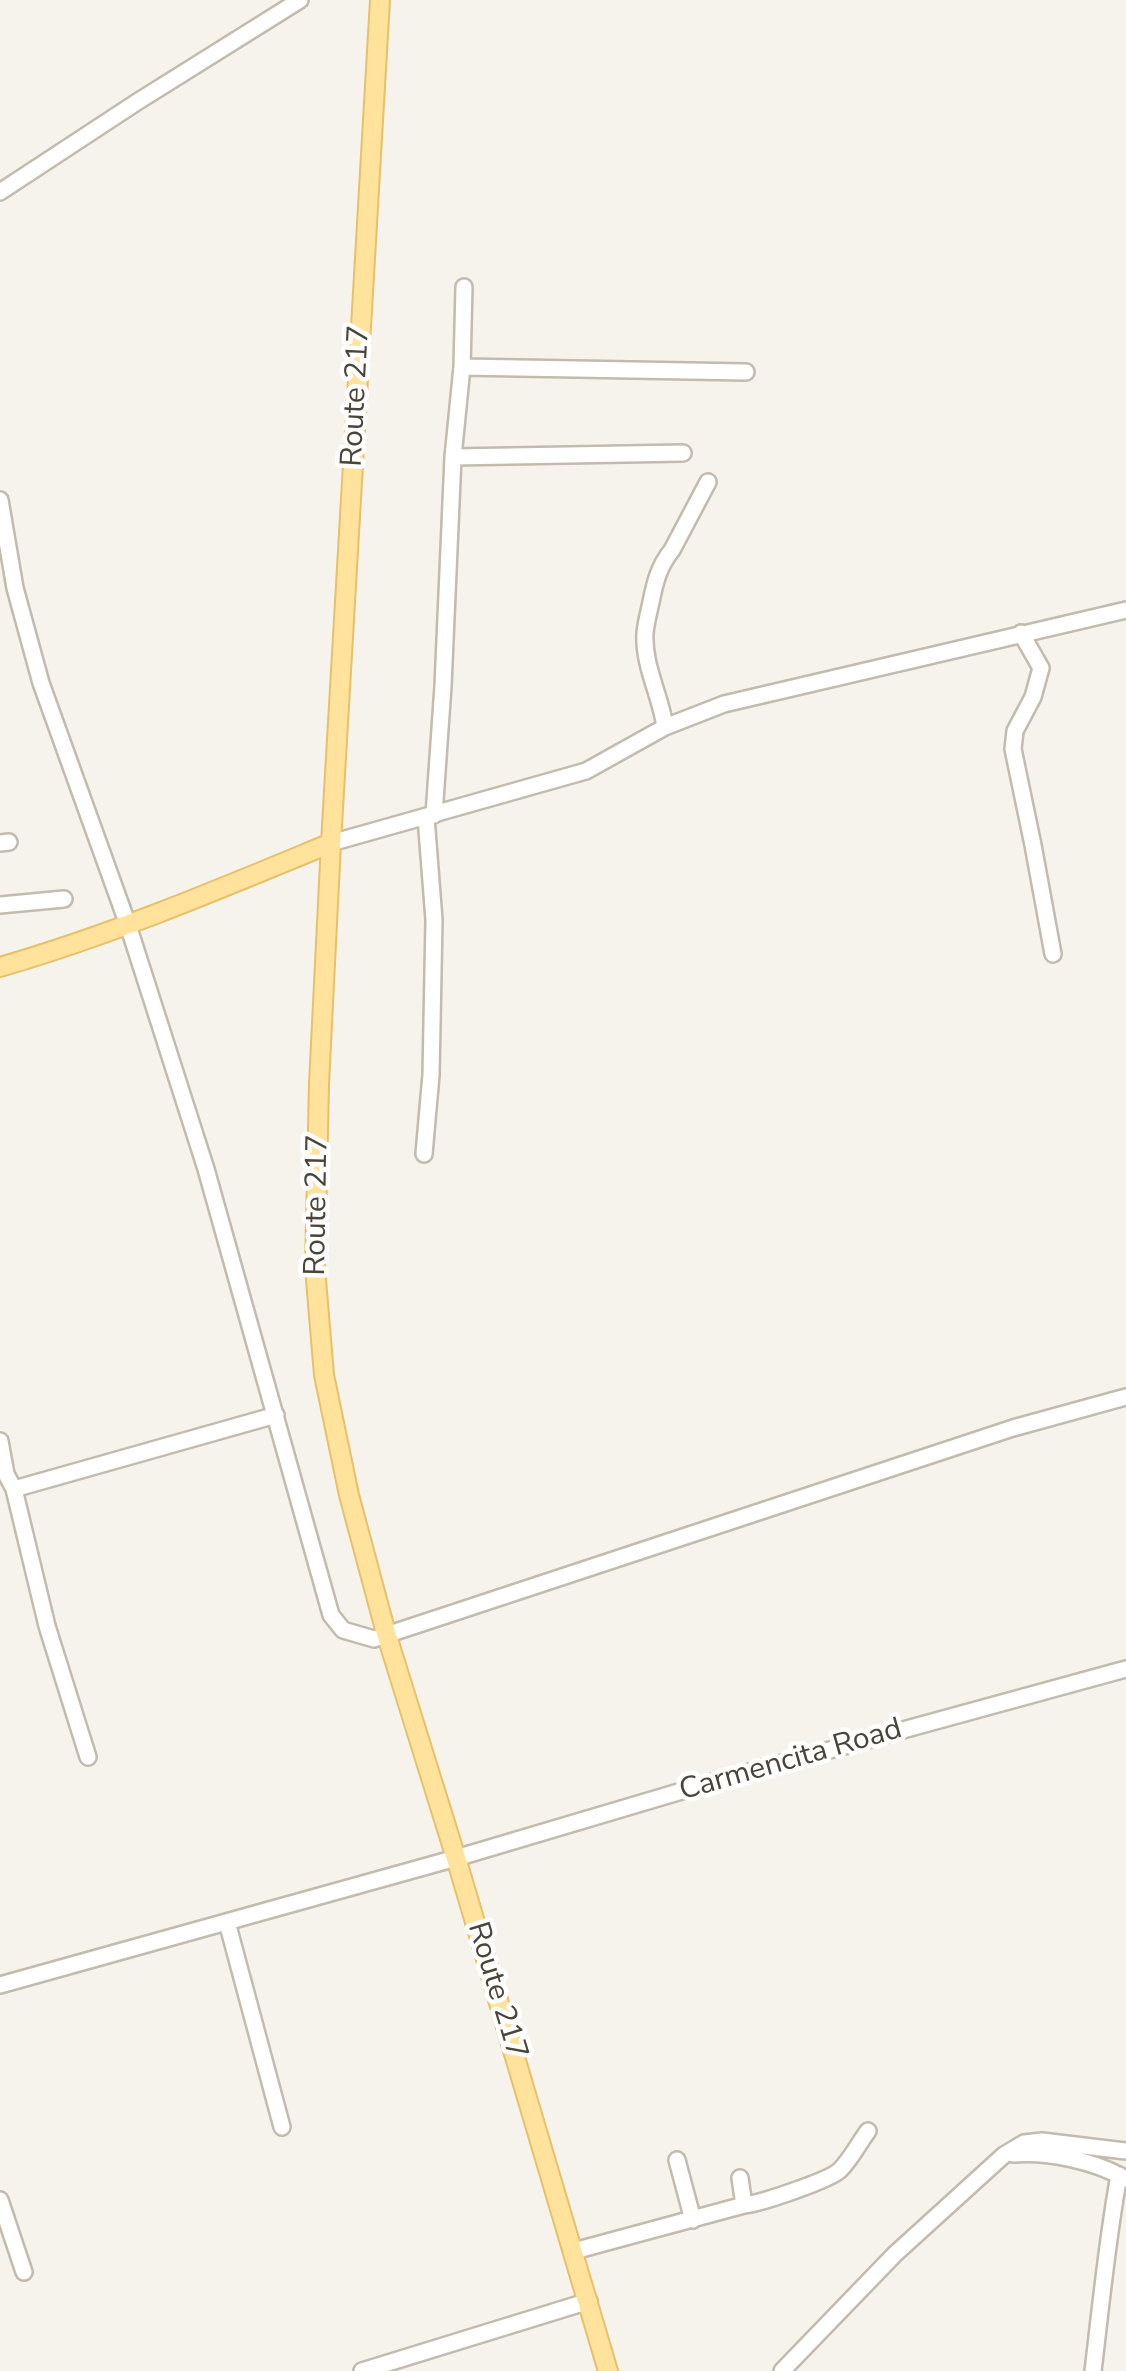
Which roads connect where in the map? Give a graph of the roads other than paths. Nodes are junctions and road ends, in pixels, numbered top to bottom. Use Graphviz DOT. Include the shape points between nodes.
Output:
graph roads {
  1 [pos="300,0"];
  2 [pos="380,0"];
  3 [pos="0,192"];
  4 [pos="464,287"];
  5 [pos="462,368"];
  6 [pos="746,372"];
  7 [pos="683,454"];
  8 [pos="453,457"];
  9 [pos="708,482"];
  10 [pos="0,500"];
  11 [pos="1126,610"];
  12 [pos="1021,633"];
  13 [pos="665,727"];
  14 [pos="430,816"];
  15 [pos="331,843"];
  16 [pos="64,899"];
  17 [pos="0,905"];
  18 [pos="128,926"];
  19 [pos="1053,954"];
  20 [pos="0,967"];
  21 [pos="424,1154"];
  22 [pos="1126,1397"];
  23 [pos="276,1415"];
  24 [pos="0,1441"];
  25 [pos="14,1489"];
  26 [pos="386,1633"];
  27 [pos="1126,1668"];
  28 [pos="88,1758"];
  29 [pos="456,1858"];
  30 [pos="227,1922"];
  31 [pos="0,1985"];
  32 [pos="282,2127"];
  33 [pos="868,2131"];
  34 [pos="1126,2151"];
  35 [pos="1004,2155"];
  36 [pos="677,2160"];
  37 [pos="1123,2177"];
  38 [pos="740,2178"];
  39 [pos="0,2200"];
  40 [pos="744,2204"];
  41 [pos="692,2220"];
  42 [pos="574,2251"];
  43 [pos="24,2272"];
  44 [pos="588,2301"];
  45 [pos="362,2371"];
  46 [pos="608,2371"];
  47 [pos="782,2371"];
  48 [pos="1093,2371"];
  1 -- 3 [label="street"];
  2 -- 15 [label="main road, Route 217"];
  4 -- 5 [label="street"];
  5 -- 6 [label="street"];
  5 -- 8 [label="street"];
  7 -- 8 [label="street"];
  8 -- 14 [label="street"];
  9 -- 13 [label="street" via="664,560 647,617 648,662"];
  10 -- 18 [label="street" via="41,683"];
  11 -- 12 [label="street"];
  12 -- 13 [label="street" via="724,704"];
  12 -- 19 [label="street" via="1041,668 1013,749"];
  13 -- 14 [label="street" via="586,771"];
  14 -- 15 [label="street"];
  14 -- 21 [label="street" via="434,920"];
  15 -- 18 [label="main road"];
  15 -- 26 [label="main road, Route 217" via="315,1268 324,1375"];
  16 -- 17 [label="street"];
  18 -- 20 [label="main road"];
  18 -- 23 [label="street"];
  22 -- 26 [label="street"];
  23 -- 25 [label="street"];
  23 -- 26 [label="street" via="330,1615 342,1630 374,1639"];
  24 -- 25 [label="street"];
  25 -- 28 [label="street"];
  26 -- 29 [label="main road, Route 217"];
  27 -- 29 [label="street, Carmencita Road"];
  29 -- 30 [label="street, Carmencita Road"];
  29 -- 42 [label="main road, Route 217"];
  30 -- 31 [label="street, Carmencita Road"];
  30 -- 32 [label="street"];
  33 -- 40 [label="street" via="839,2171 814,2185"];
  34 -- 35 [label="street" via="1042,2141"];
  35 -- 37 [label="street" via="1046,2154"];
  35 -- 47 [label="street" via="895,2254"];
  36 -- 41 [label="street"];
  37 -- 48 [label="street" via="1106,2249"];
  38 -- 40 [label="street"];
  39 -- 43 [label="street"];
  40 -- 41 [label="street"];
  41 -- 42 [label="street"];
  42 -- 44 [label="main road, Route 217"];
  44 -- 45 [label="street"];
  44 -- 46 [label="main road, Route 217"];
}
